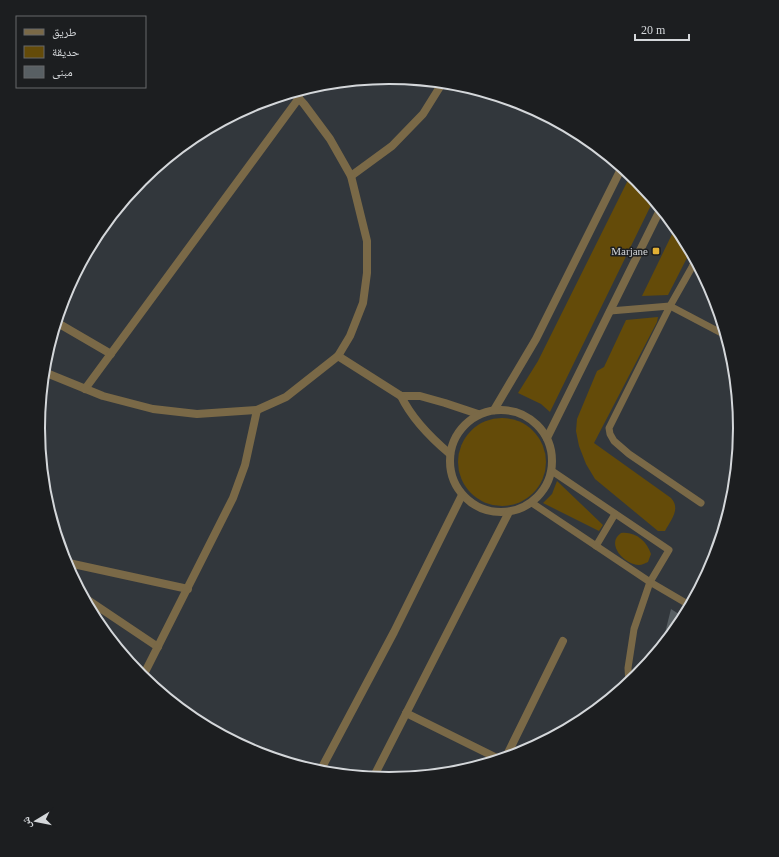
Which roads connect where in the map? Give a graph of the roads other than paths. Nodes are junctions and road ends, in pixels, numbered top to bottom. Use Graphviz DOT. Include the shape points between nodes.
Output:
graph roads {
  1 [pos="440,88"];
  2 [pos="297,97"];
  3 [pos="294,98"];
  4 [pos="620,172"];
  5 [pos="351,176"];
  6 [pos="658,213"];
  7 [pos="692,265"];
  8 [pos="670,306"];
  9 [pos="610,311"];
  10 [pos="61,325"];
  11 [pos="720,332"];
  12 [pos="111,354"];
  13 [pos="338,356"];
  14 [pos="50,375"];
  15 [pos="86,389"];
  16 [pos="401,396"];
  17 [pos="257,410"];
  18 [pos="494,410"];
  19 [pos="478,414"];
  20 [pos="547,438"];
  21 [pos="450,454"];
  22 [pos="552,471"];
  23 [pos="462,496"];
  24 [pos="532,503"];
  25 [pos="701,503"];
  26 [pos="509,512"];
  27 [pos="615,514"];
  28 [pos="596,546"];
  29 [pos="73,564"];
  30 [pos="650,582"];
  31 [pos="188,590"];
  32 [pos="92,603"];
  33 [pos="687,603"];
  34 [pos="563,641"];
  35 [pos="158,647"];
  36 [pos="145,671"];
  37 [pos="629,676"];
  38 [pos="406,713"];
  39 [pos="509,752"];
  40 [pos="494,757"];
  41 [pos="323,766"];
  42 [pos="376,772"];
  1 -- 5 [label="street" via="423,114 392,146"];
  2 -- 5 [label="street" via="330,139"];
  3 -- 12 [label="street"];
  4 -- 18 [label="street" via="536,339"];
  5 -- 13 [label="street" via="367,241 367,273 363,303 350,336"];
  6 -- 9 [label="street"];
  7 -- 8 [label="lane"];
  8 -- 9 [label="lane"];
  8 -- 11 [label="lane"];
  8 -- 25 [label="lane" via="609,428 614,441 629,454"];
  9 -- 20 [label="street"];
  10 -- 12 [label="street"];
  12 -- 15 [label="street"];
  13 -- 16 [label="street"];
  13 -- 17 [label="street" via="286,397"];
  14 -- 15 [label="street"];
  15 -- 17 [label="street" via="153,409 197,414"];
  16 -- 19 [label="street" via="420,396"];
  16 -- 21 [label="street" via="406,407 422,427"];
  17 -- 31 [label="street" via="245,465 233,498"];
  18 -- 19 [label="street"];
  18 -- 20 [label="street" via="515,411 534,421"];
  19 -- 21 [label="street" via="458,433"];
  20 -- 22 [label="street" via="552,454"];
  21 -- 23 [label="street" via="452,476"];
  22 -- 24 [label="street" via="545,489"];
  22 -- 27 [label="lane"];
  23 -- 26 [label="street" via="491,512"];
  23 -- 41 [label="street"];
  24 -- 26 [label="street"];
  24 -- 28 [label="lane"];
  26 -- 38 [label="street"];
  27 -- 28 [label="lane"];
  27 -- 30 [label="lane" via="669,550"];
  28 -- 30 [label="lane"];
  29 -- 31 [label="street"];
  30 -- 33 [label="lane"];
  30 -- 37 [label="lane" via="634,629"];
  31 -- 35 [label="street"];
  32 -- 35 [label="street"];
  34 -- 39 [label="street"];
  35 -- 36 [label="street"];
  38 -- 40 [label="street"];
  38 -- 42 [label="street"];
}
